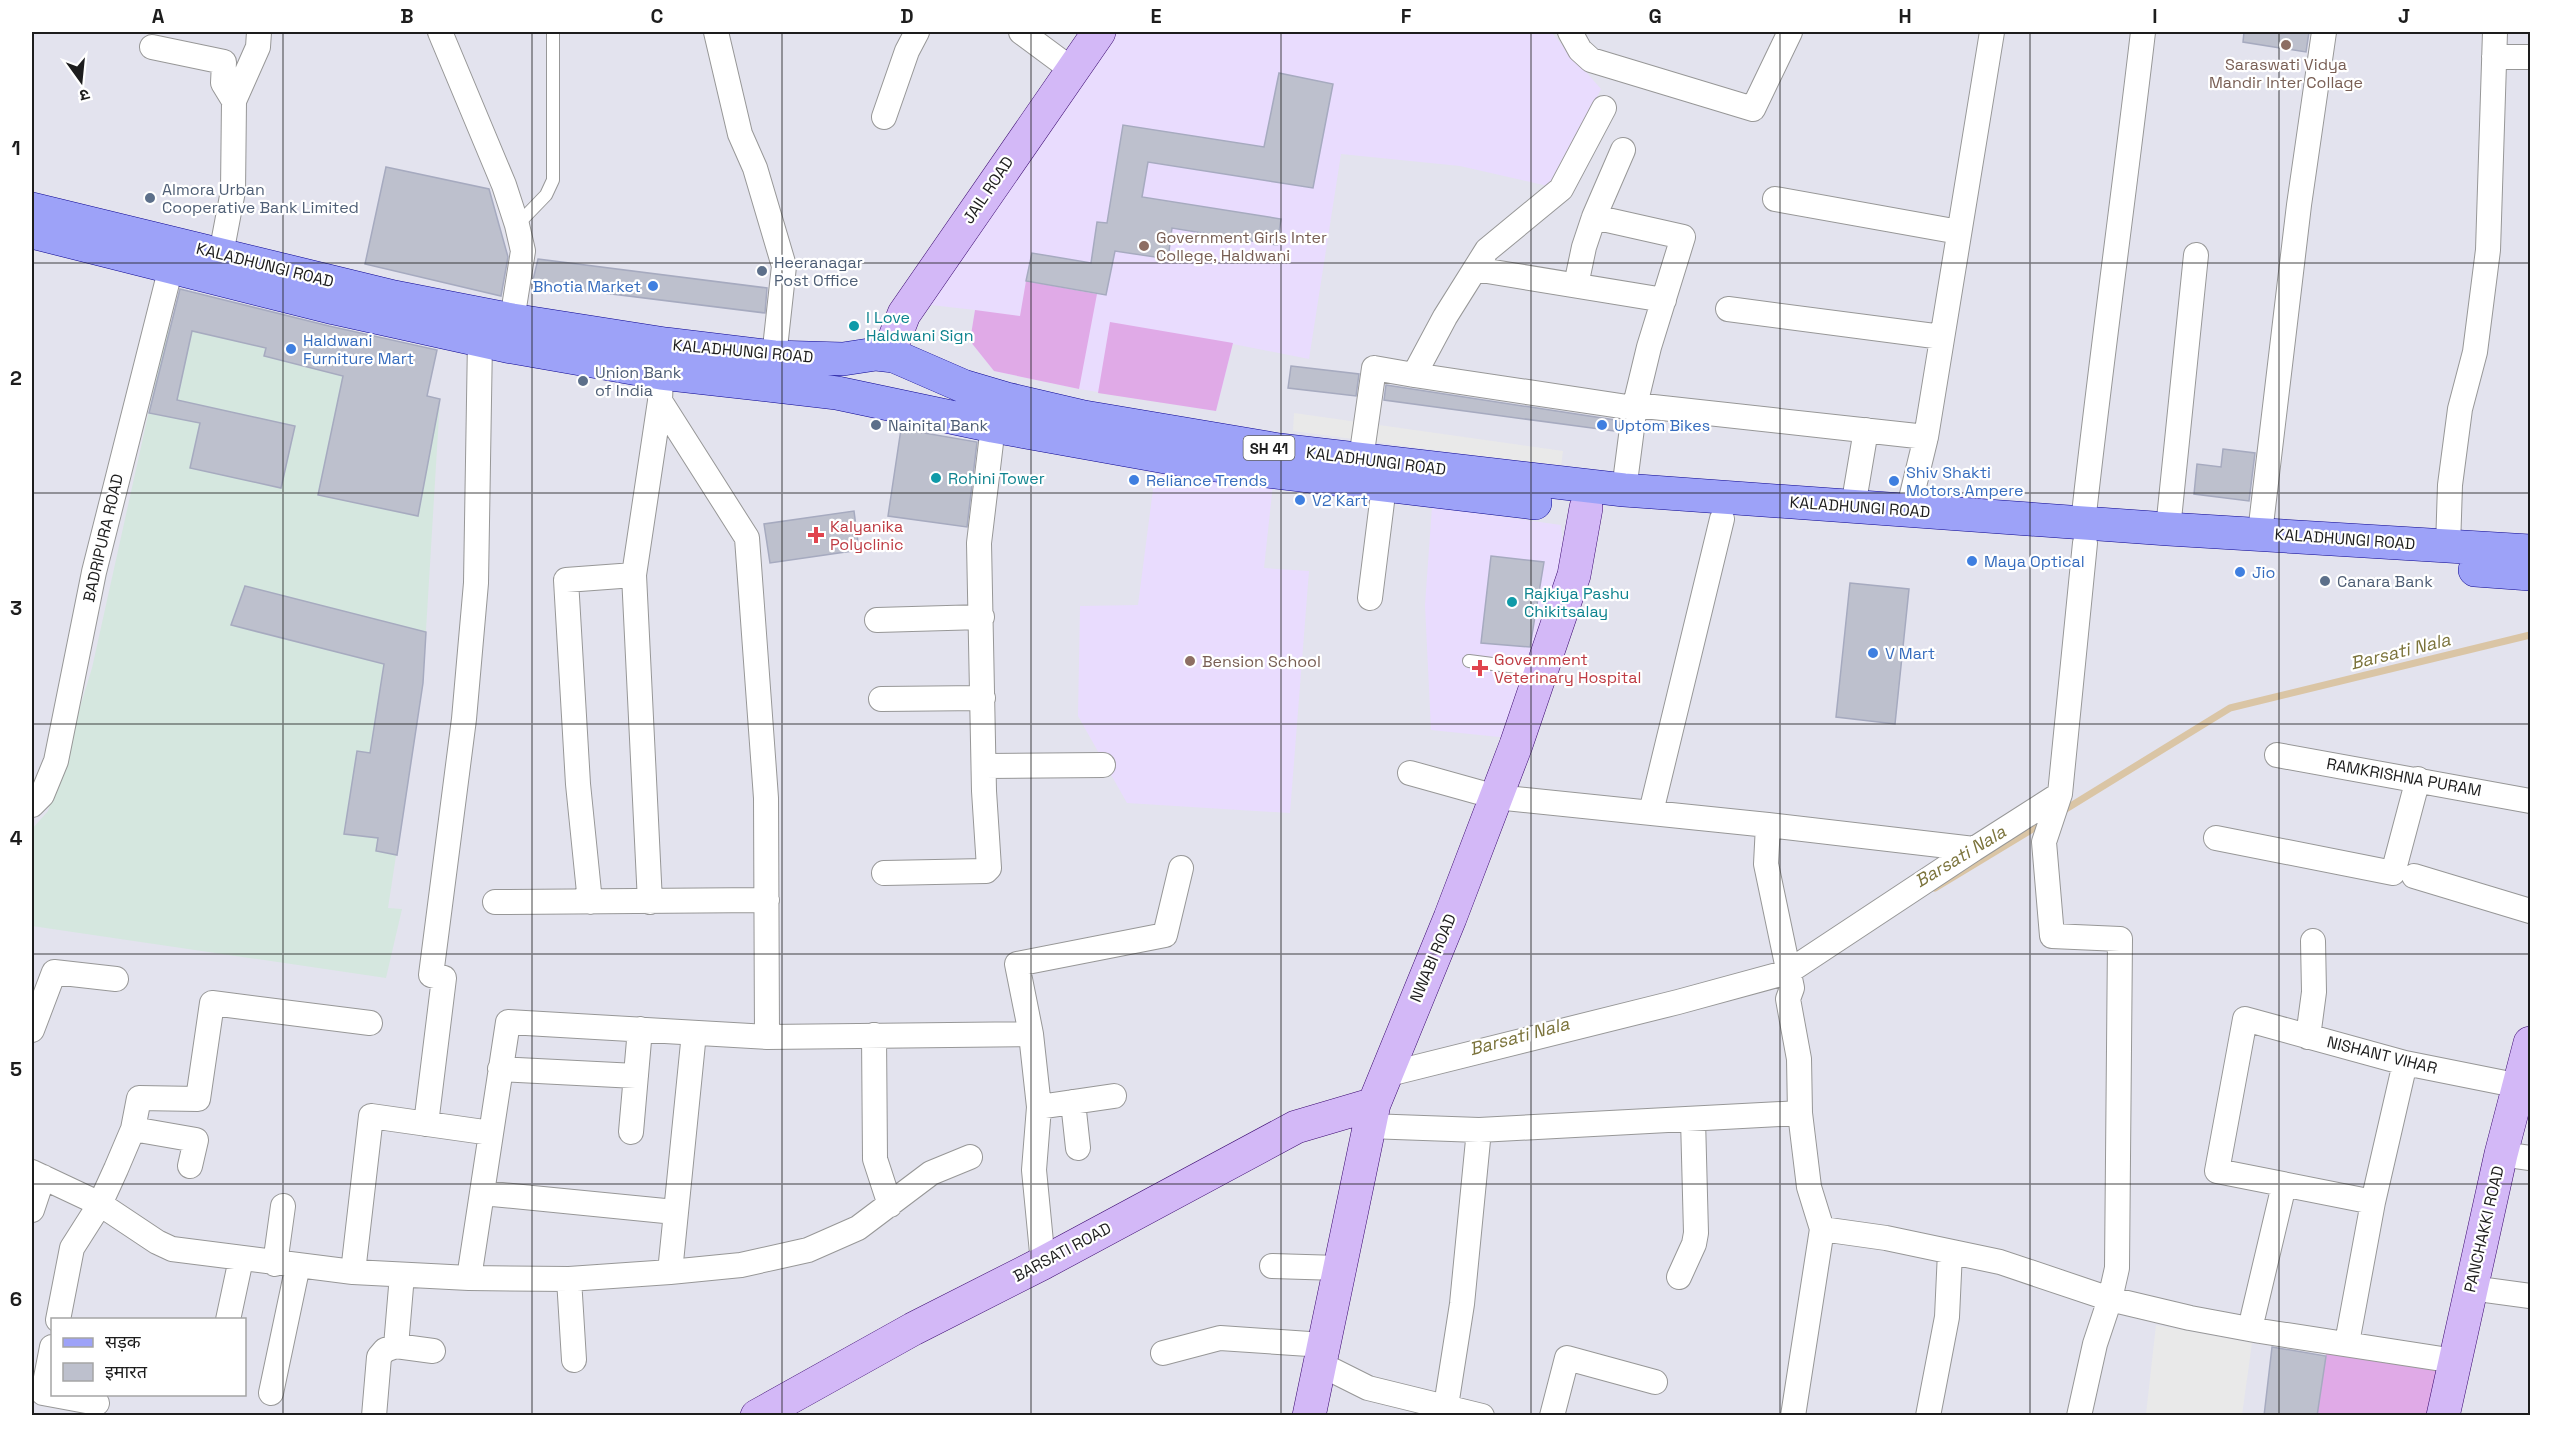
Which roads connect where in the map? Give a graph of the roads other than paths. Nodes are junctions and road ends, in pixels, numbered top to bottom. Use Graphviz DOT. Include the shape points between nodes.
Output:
graph roads {
  1 [pos="259,32"];
  2 [pos="440,32"];
  3 [pos="553,32"];
  4 [pos="716,32"];
  5 [pos="917,32"];
  6 [pos="1021,32"];
  7 [pos="1099,32"];
  8 [pos="1570,32"];
  9 [pos="1790,32"];
  10 [pos="1992,32"];
  11 [pos="2143,32"];
  12 [pos="2324,32"];
  13 [pos="2495,32"];
  14 [pos="152,47"];
  15 [pos="2494,57"];
  16 [pos="2530,57"];
  17 [pos="1071,69"];
  18 [pos="234,101"];
  19 [pos="1604,108"];
  20 [pos="884,117"];
  21 [pos="1623,150"];
  22 [pos="1775,199"];
  23 [pos="32,209"];
  24 [pos="1594,217"];
  25 [pos="518,225"];
  26 [pos="32,232"];
  27 [pos="1959,232"];
  28 [pos="221,254"];
  29 [pos="2196,255"];
  30 [pos="175,256"];
  31 [pos="1475,268"];
  32 [pos="1576,285"];
  33 [pos="1664,300"];
  34 [pos="1728,309"];
  35 [pos="512,320"];
  36 [pos="1942,337"];
  37 [pos="480,340"];
  38 [pos="888,355"];
  39 [pos="774,357"];
  40 [pos="843,359"];
  41 [pos="918,366"];
  42 [pos="662,372"];
  43 [pos="1414,375"];
  44 [pos="837,393"];
  45 [pos="1634,406"];
  46 [pos="909,408"];
  47 [pos="993,426"];
  48 [pos="1866,430"];
  49 [pos="1926,437"];
  50 [pos="1361,459"];
  51 [pos="1384,486"];
  52 [pos="1624,490"];
  53 [pos="1587,497"];
  54 [pos="1853,507"];
  55 [pos="1908,511"];
  56 [pos="1722,519"];
  57 [pos="2168,529"];
  58 [pos="2084,533"];
  59 [pos="2260,543"];
  60 [pos="2530,551"];
  61 [pos="2447,557"];
  62 [pos="2530,574"];
  63 [pos="634,575"];
  64 [pos="1371,598"];
  65 [pos="982,617"];
  66 [pos="877,620"];
  67 [pos="1469,661"];
  68 [pos="1541,670"];
  69 [pos="983,698"];
  70 [pos="881,699"];
  71 [pos="2277,755"];
  72 [pos="1103,765"];
  73 [pos="984,766"];
  74 [pos="1410,773"];
  75 [pos="2418,779"];
  76 [pos="1496,797"];
  77 [pos="2530,801"];
  78 [pos="32,805"];
  79 [pos="2055,809"];
  80 [pos="1651,812"];
  81 [pos="1768,825"];
  82 [pos="2216,838"];
  83 [pos="1974,849"];
  84 [pos="1181,868"];
  85 [pos="884,873"];
  86 [pos="2414,876"];
  87 [pos="767,900"];
  88 [pos="495,902"];
  89 [pos="590,902"];
  90 [pos="650,902"];
  91 [pos="2530,911"];
  92 [pos="2313,941"];
  93 [pos="116,979"];
  94 [pos="1790,980"];
  95 [pos="370,1023"];
  96 [pos="640,1029"];
  97 [pos="32,1030"];
  98 [pos="694,1033"];
  99 [pos="1031,1034"];
  100 [pos="874,1035"];
  101 [pos="2308,1036"];
  102 [pos="767,1037"];
  103 [pos="2530,1043"];
  104 [pos="2405,1063"];
  105 [pos="500,1069"];
  106 [pos="636,1076"];
  107 [pos="2520,1086"];
  108 [pos="1114,1096"];
  109 [pos="1073,1102"];
  110 [pos="1376,1102"];
  111 [pos="1039,1107"];
  112 [pos="1800,1113"];
  113 [pos="1693,1119"];
  114 [pos="426,1124"];
  115 [pos="133,1129"];
  116 [pos="1479,1130"];
  117 [pos="631,1132"];
  118 [pos="491,1133"];
  119 [pos="1078,1148"];
  120 [pos="2516,1156"];
  121 [pos="970,1157"];
  122 [pos="190,1166"];
  123 [pos="37,1175"];
  124 [pos="2284,1185"];
  125 [pos="482,1193"];
  126 [pos="2373,1202"];
  127 [pos="100,1204"];
  128 [pos="890,1205"];
  129 [pos="283,1206"];
  130 [pos="32,1210"];
  131 [pos="675,1212"];
  132 [pos="1822,1229"];
  133 [pos="1950,1252"];
  134 [pos="241,1259"];
  135 [pos="1044,1263"];
  136 [pos="287,1264"];
  137 [pos="1272,1266"];
  138 [pos="1339,1268"];
  139 [pos="353,1272"];
  140 [pos="670,1272"];
  141 [pos="402,1275"];
  142 [pos="1679,1277"];
  143 [pos="468,1278"];
  144 [pos="569,1278"];
  145 [pos="2471,1288"];
  146 [pos="2530,1296"];
  147 [pos="2110,1299"];
  148 [pos="2253,1316"];
  149 [pos="58,1318"];
  150 [pos="228,1318"];
  151 [pos="2349,1332"];
  152 [pos="396,1346"];
  153 [pos="433,1351"];
  154 [pos="51,1352"];
  155 [pos="1163,1353"];
  156 [pos="1322,1355"];
  157 [pos="574,1360"];
  158 [pos="2455,1361"];
  159 [pos="1655,1382"];
  160 [pos="271,1393"];
  161 [pos="51,1394"];
  162 [pos="59,1396"];
  163 [pos="97,1403"];
  164 [pos="1435,1408"];
  165 [pos="374,1416"];
  166 [pos="757,1416"];
  167 [pos="1309,1416"];
  168 [pos="1482,1416"];
  169 [pos="1552,1416"];
  170 [pos="1793,1416"];
  171 [pos="1928,1416"];
  172 [pos="2079,1416"];
  173 [pos="2444,1416"];
  1 -- 18 [label="street" via="258,47"];
  2 -- 25 [label="street"];
  3 -- 25 [label="lane" via="553,180 546,195"];
  4 -- 39 [label="street" via="740,134 755,168 784,266"];
  5 -- 20 [label="street"];
  6 -- 17 [label="street"];
  7 -- 17 [label="street, JAIL ROAD"];
  8 -- 9 [label="street" via="1591,60 1753,109"];
  10 -- 27 [label="street"];
  11 -- 58 [label="street" via="2099,374"];
  12 -- 59 [label="street" via="2297,217"];
  13 -- 15 [label="street"];
  14 -- 18 [label="street" via="224,62 224,83"];
  15 -- 16 [label="street"];
  15 -- 61 [label="street" via="2488,250 2475,352 2458,420"];
  17 -- 38 [label="street, JAIL ROAD" via="904,314"];
  18 -- 28 [label="street" via="233,191"];
  19 -- 31 [label="street" via="1561,189 1487,250"];
  21 -- 24 [label="street"];
  22 -- 27 [label="street"];
  23 -- 30 [label="main road, KALADHUNGI ROAD / SH 41"];
  24 -- 32 [label="street"];
  24 -- 33 [label="street" via="1683,237"];
  25 -- 35 [label="street" via="523,251"];
  26 -- 30 [label="main road, KALADHUNGI ROAD / SH 41"];
  27 -- 36 [label="street"];
  28 -- 30 [label="main road, KALADHUNGI ROAD / SH 41"];
  28 -- 35 [label="main road, KALADHUNGI ROAD / SH 41" via="394,297"];
  29 -- 57 [label="street"];
  30 -- 37 [label="main road, KALADHUNGI ROAD / SH 41" via="334,308"];
  30 -- 78 [label="street, BADRIPURA ROAD" via="94,572 56,761 42,795"];
  31 -- 32 [label="street"];
  31 -- 43 [label="street"];
  32 -- 33 [label="street"];
  33 -- 45 [label="street"];
  34 -- 36 [label="street"];
  35 -- 42 [label="main road, KALADHUNGI ROAD / SH 41"];
  36 -- 49 [label="street"];
  37 -- 42 [label="main road, KALADHUNGI ROAD / SH 41"];
  37 -- 114 [label="street" via="476,583 464,719 431,975 444,978"];
  38 -- 40 [label="main road, KALADHUNGI ROAD / SH 41"];
  38 -- 41 [label="main road, KALADHUNGI ROAD / SH 41"];
  39 -- 40 [label="main road, KALADHUNGI ROAD / SH 41"];
  39 -- 42 [label="main road, KALADHUNGI ROAD / SH 41"];
  40 -- 44 [label="main road" via="837,375"];
  41 -- 46 [label="main road" via="919,389"];
  41 -- 50 [label="main road, KALADHUNGI ROAD / SH 41" via="963,386 1084,417 1279,450"];
  42 -- 44 [label="main road, KALADHUNGI ROAD / SH 41"];
  42 -- 63 [label="street"];
  42 -- 87 [label="street" via="747,538 766,798"];
  43 -- 45 [label="street"];
  43 -- 50 [label="street" via="1374,368"];
  44 -- 46 [label="main road, KALADHUNGI ROAD / SH 41"];
  45 -- 48 [label="street"];
  45 -- 52 [label="street"];
  46 -- 47 [label="main road, KALADHUNGI ROAD / SH 41"];
  47 -- 51 [label="main road, KALADHUNGI ROAD / SH 41" via="1199,463"];
  47 -- 65 [label="street" via="979,543"];
  48 -- 49 [label="street"];
  48 -- 54 [label="street"];
  49 -- 55 [label="street"];
  50 -- 53 [label="main road, KALADHUNGI ROAD / SH 41"];
  51 -- 53 [label="main road, KALADHUNGI ROAD / SH 41"];
  51 -- 64 [label="street"];
  52 -- 53 [label="main road, KALADHUNGI ROAD / SH 41"];
  52 -- 54 [label="main road, KALADHUNGI ROAD / SH 41"];
  53 -- 56 [label="main road, KALADHUNGI ROAD / SH 41"];
  53 -- 68 [label="street, NWABI ROAD" via="1574,575"];
  54 -- 55 [label="main road, KALADHUNGI ROAD / SH 41"];
  55 -- 58 [label="main road, KALADHUNGI ROAD / SH 41"];
  56 -- 58 [label="main road, KALADHUNGI ROAD / SH 41" via="1925,535"];
  56 -- 80 [label="street"];
  57 -- 58 [label="main road, KALADHUNGI ROAD / SH 41"];
  57 -- 59 [label="main road, KALADHUNGI ROAD / SH 41"];
  58 -- 59 [label="main road, KALADHUNGI ROAD / SH 41"];
  58 -- 79 [label="street"];
  59 -- 61 [label="main road, KALADHUNGI ROAD / SH 41"];
  60 -- 61 [label="main road, KALADHUNGI ROAD / SH 41"];
  61 -- 62 [label="main road, KALADHUNGI ROAD / SH 41"];
  63 -- 89 [label="street" via="566,580 578,784"];
  63 -- 90 [label="street"];
  65 -- 66 [label="street"];
  65 -- 69 [label="street"];
  67 -- 68 [label="lane"];
  68 -- 76 [label="street, NWABI ROAD"];
  69 -- 70 [label="street"];
  69 -- 73 [label="street"];
  71 -- 75 [label="street, RAMKRISHNA PURAM"];
  72 -- 73 [label="street"];
  73 -- 85 [label="street" via="989,868"];
  74 -- 76 [label="street"];
  75 -- 77 [label="street, RAMKRISHNA PURAM"];
  75 -- 82 [label="street" via="2393,873"];
  76 -- 80 [label="street"];
  76 -- 110 [label="street, NWABI ROAD"];
  79 -- 83 [label="street"];
  79 -- 147 [label="street" via="2044,842 2052,936 2120,939 2117,1268"];
  80 -- 81 [label="street"];
  81 -- 83 [label="street"];
  81 -- 94 [label="street" via="1766,864"];
  83 -- 94 [label="street"];
  84 -- 99 [label="street" via="1165,934 1017,964"];
  86 -- 91 [label="street"];
  87 -- 90 [label="street"];
  87 -- 102 [label="street"];
  88 -- 89 [label="street"];
  89 -- 90 [label="street"];
  92 -- 101 [label="street" via="2314,992"];
  93 -- 97 [label="street" via="54,972"];
  94 -- 110 [label="street" via="1678,1002"];
  94 -- 112 [label="street" via="1788,999 1798,1059"];
  95 -- 115 [label="street" via="212,1003 198,1099 139,1098"];
  96 -- 98 [label="street"];
  96 -- 105 [label="street" via="508,1022"];
  96 -- 106 [label="street"];
  98 -- 102 [label="street"];
  98 -- 131 [label="street"];
  99 -- 100 [label="street"];
  99 -- 111 [label="street"];
  100 -- 102 [label="street"];
  100 -- 128 [label="street" via="874,1159"];
  101 -- 104 [label="street, NISHANT VIHAR"];
  101 -- 124 [label="street, NISHANT VIHAR" via="2245,1019 2217,1171"];
  103 -- 107 [label="street, PANCHAKKI ROAD"];
  104 -- 107 [label="street, NISHANT VIHAR"];
  104 -- 126 [label="street"];
  105 -- 106 [label="street"];
  105 -- 118 [label="street"];
  106 -- 117 [label="street"];
  107 -- 120 [label="street, PANCHAKKI ROAD"];
  108 -- 109 [label="street"];
  109 -- 111 [label="street"];
  109 -- 119 [label="street"];
  110 -- 116 [label="street"];
  110 -- 135 [label="street, BARSATI ROAD" via="1296,1127"];
  110 -- 138 [label="street, NWABI ROAD"];
  111 -- 135 [label="street" via="1034,1170"];
  112 -- 113 [label="street"];
  112 -- 132 [label="street" via="1809,1187"];
  113 -- 116 [label="street"];
  113 -- 142 [label="street" via="1696,1233"];
  114 -- 118 [label="street"];
  114 -- 139 [label="street" via="371,1116"];
  115 -- 122 [label="street" via="196,1140"];
  115 -- 127 [label="street"];
  116 -- 164 [label="street" via="1462,1304"];
  118 -- 125 [label="street"];
  120 -- 145 [label="street, PANCHAKKI ROAD"];
  121 -- 128 [label="street" via="931,1173"];
  123 -- 127 [label="street"];
  123 -- 130 [label="street"];
  124 -- 126 [label="street"];
  124 -- 148 [label="street"];
  125 -- 131 [label="street"];
  125 -- 143 [label="street"];
  126 -- 151 [label="street"];
  127 -- 134 [label="street" via="172,1249"];
  127 -- 149 [label="street" via="72,1248"];
  128 -- 140 [label="street" via="858,1228 808,1250 741,1265"];
  129 -- 136 [label="street"];
  131 -- 140 [label="street"];
  132 -- 133 [label="street"];
  132 -- 170 [label="street"];
  133 -- 147 [label="street" via="2026,1270"];
  133 -- 171 [label="street" via="1947,1317"];
  134 -- 136 [label="street"];
  134 -- 150 [label="street"];
  135 -- 166 [label="street, BARSATI ROAD" via="912,1329"];
  136 -- 139 [label="street"];
  136 -- 160 [label="street"];
  137 -- 138 [label="street"];
  138 -- 156 [label="street, NWABI ROAD"];
  139 -- 141 [label="street"];
  140 -- 144 [label="street"];
  141 -- 143 [label="street"];
  141 -- 152 [label="street"];
  143 -- 144 [label="street"];
  144 -- 157 [label="street"];
  145 -- 146 [label="street"];
  145 -- 158 [label="street, PANCHAKKI ROAD"];
  147 -- 158 [label="street" via="2250,1330"];
  147 -- 172 [label="street"];
  152 -- 153 [label="street"];
  152 -- 165 [label="street" via="380,1358"];
  154 -- 161 [label="street" via="43,1393"];
  155 -- 156 [label="street" via="1220,1338"];
  156 -- 164 [label="street" via="1368,1388"];
  156 -- 167 [label="street, NWABI ROAD"];
  158 -- 173 [label="street, PANCHAKKI ROAD"];
  159 -- 169 [label="street" via="1567,1358"];
  162 -- 163 [label="street"];
  164 -- 168 [label="street"];
}
